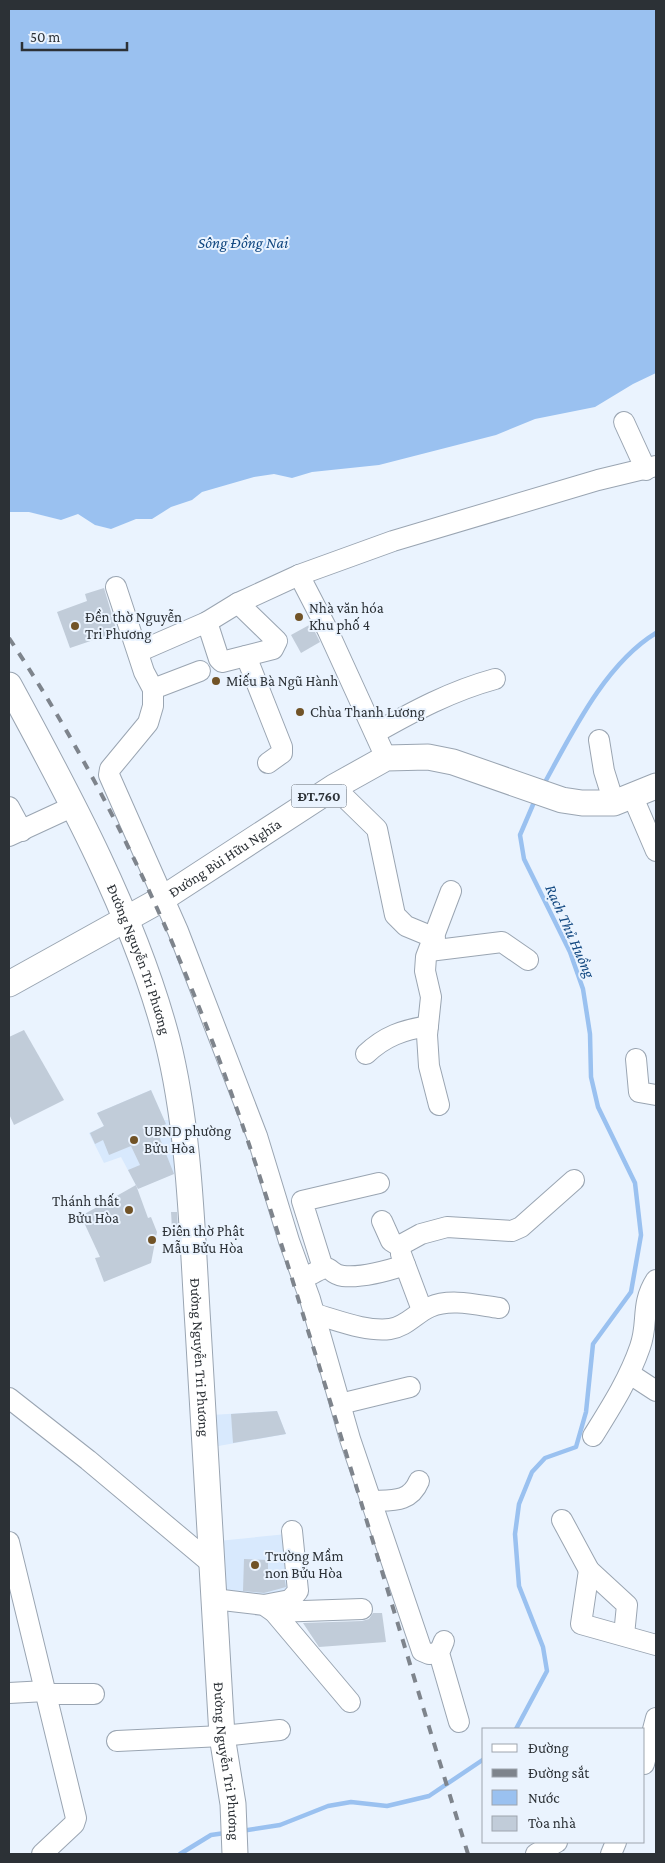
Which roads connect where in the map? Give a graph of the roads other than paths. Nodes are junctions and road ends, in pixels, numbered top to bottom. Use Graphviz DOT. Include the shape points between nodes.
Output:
graph roads {
  1 [pos="624,422"];
  2 [pos="651,468"];
  3 [pos="299,575"];
  4 [pos="116,587"];
  5 [pos="238,603"];
  6 [pos="207,622"];
  7 [pos="138,652"];
  8 [pos="246,656"];
  9 [pos="200,671"];
  10 [pos="495,678"];
  11 [pos="9,685"];
  12 [pos="153,689"];
  13 [pos="375,733"];
  14 [pos="599,740"];
  15 [pos="386,758"];
  16 [pos="268,763"];
  17 [pos="656,786"];
  18 [pos="334,787"];
  19 [pos="623,799"];
  20 [pos="74,806"];
  21 [pos="9,807"];
  22 [pos="15,834"];
  23 [pos="656,851"];
  24 [pos="451,891"];
  25 [pos="162,899"];
  26 [pos="124,919"];
  27 [pos="432,945"];
  28 [pos="528,960"];
  29 [pos="9,984"];
  30 [pos="428,1026"];
  31 [pos="366,1054"];
  32 [pos="636,1059"];
  33 [pos="656,1095"];
  34 [pos="440,1105"];
  35 [pos="574,1180"];
  36 [pos="380,1183"];
  37 [pos="382,1221"];
  38 [pos="399,1246"];
  39 [pos="405,1265"];
  40 [pos="323,1268"];
  41 [pos="303,1279"];
  42 [pos="656,1280"];
  43 [pos="498,1308"];
  44 [pos="422,1310"];
  45 [pos="315,1314"];
  46 [pos="630,1374"];
  47 [pos="410,1387"];
  48 [pos="656,1391"];
  49 [pos="9,1398"];
  50 [pos="340,1404"];
  51 [pos="593,1436"];
  52 [pos="419,1481"];
  53 [pos="371,1501"];
  54 [pos="562,1520"];
  55 [pos="292,1531"];
  56 [pos="9,1542"];
  57 [pos="212,1564"];
  58 [pos="589,1570"];
  59 [pos="214,1599"];
  60 [pos="269,1609"];
  61 [pos="362,1609"];
  62 [pos="624,1635"];
  63 [pos="656,1645"];
  64 [pos="46,1692"];
  65 [pos="9,1693"];
  66 [pos="94,1694"];
  67 [pos="350,1702"];
  68 [pos="656,1718"];
  69 [pos="459,1722"];
  70 [pos="280,1730"];
  71 [pos="222,1736"];
  72 [pos="118,1741"];
  73 [pos="645,1760"];
  74 [pos="527,1843"];
  75 [pos="555,1843"];
  76 [pos="42,1854"];
  77 [pos="235,1854"];
  78 [pos="536,1854"];
  1 -- 2 [label="street"];
  2 -- 3 [label="street" via="459,520"];
  3 -- 5 [label="street"];
  3 -- 13 [label="street"];
  4 -- 7 [label="street"];
  5 -- 6 [label="street"];
  5 -- 8 [label="street" via="277,641 274,649"];
  6 -- 7 [label="street"];
  6 -- 8 [label="street" via="219,660 225,662"];
  7 -- 12 [label="street"];
  8 -- 16 [label="street" via="282,747 282,753"];
  9 -- 12 [label="street"];
  10 -- 13 [label="street" via="426,704"];
  11 -- 20 [label="main road, Đường Nguyễn Tri Phương"];
  12 -- 25 [label="street" via="148,723 110,769 109,775"];
  13 -- 15 [label="street"];
  14 -- 19 [label="street" via="604,771"];
  15 -- 18 [label="main road, Đường Bùi Hữu Nghĩa / ĐT.760"];
  15 -- 19 [label="main road, Đường Bùi Hữu Nghĩa / ĐT.760" via="428,757 453,762 562,800 600,804"];
  17 -- 19 [label="main road, ĐT.760"];
  18 -- 25 [label="main road, Đường Bùi Hữu Nghĩa / ĐT.760"];
  18 -- 27 [label="street" via="377,829 395,915"];
  19 -- 23 [label="street"];
  20 -- 22 [label="street"];
  20 -- 26 [label="main road, Đường Nguyễn Tri Phương"];
  21 -- 22 [label="street"];
  24 -- 27 [label="street"];
  25 -- 26 [label="main road, Đường Bùi Hữu Nghĩa / ĐT.760"];
  25 -- 41 [label="street" via="178,931 257,1136"];
  26 -- 29 [label="main road, Đường Bùi Hữu Nghĩa / ĐT.760"];
  26 -- 57 [label="main road, Đường Nguyễn Tri Phương" via="156,1004 175,1076 194,1258"];
  27 -- 28 [label="street" via="502,942"];
  27 -- 30 [label="street" via="425,970 431,997"];
  30 -- 31 [label="street" via="403,1030 378,1043"];
  30 -- 34 [label="street" via="429,1066"];
  32 -- 33 [label="street" via="639,1092"];
  35 -- 38 [label="street" via="517,1230 447,1226 421,1234"];
  36 -- 40 [label="street" via="302,1200"];
  37 -- 38 [label="street" via="391,1241"];
  38 -- 39 [label="street"];
  39 -- 40 [label="street" via="343,1276"];
  39 -- 44 [label="street"];
  40 -- 41 [label="street"];
  41 -- 45 [label="street"];
  42 -- 46 [label="street" via="645,1304 641,1345"];
  43 -- 44 [label="street" via="458,1302 432,1305"];
  44 -- 45 [label="street" via="394,1328 381,1330"];
  45 -- 50 [label="street"];
  46 -- 48 [label="street"];
  46 -- 51 [label="street"];
  47 -- 50 [label="street"];
  49 -- 57 [label="street"];
  50 -- 53 [label="street"];
  52 -- 53 [label="street" via="415,1490 404,1499"];
  53 -- 69 [label="street" via="422,1651 429,1654 442,1646"];
  54 -- 58 [label="street"];
  55 -- 60 [label="street" via="298,1591 290,1600"];
  56 -- 64 [label="street"];
  57 -- 59 [label="main road, Đường Nguyễn Tri Phương"];
  58 -- 62 [label="street" via="626,1603"];
  58 -- 62 [label="street" via="581,1624"];
  59 -- 60 [label="street"];
  59 -- 71 [label="main road, Đường Nguyễn Tri Phương"];
  60 -- 61 [label="street"];
  60 -- 67 [label="street"];
  62 -- 63 [label="street"];
  64 -- 65 [label="street"];
  64 -- 66 [label="street"];
  64 -- 76 [label="street" via="76,1818 74,1824"];
  68 -- 73 [label="street"];
  70 -- 71 [label="street"];
  71 -- 72 [label="street"];
  71 -- 77 [label="main road, Đường Nguyễn Tri Phương" via="233,1804"];
  74 -- 78 [label="street"];
  75 -- 78 [label="street"];
}
